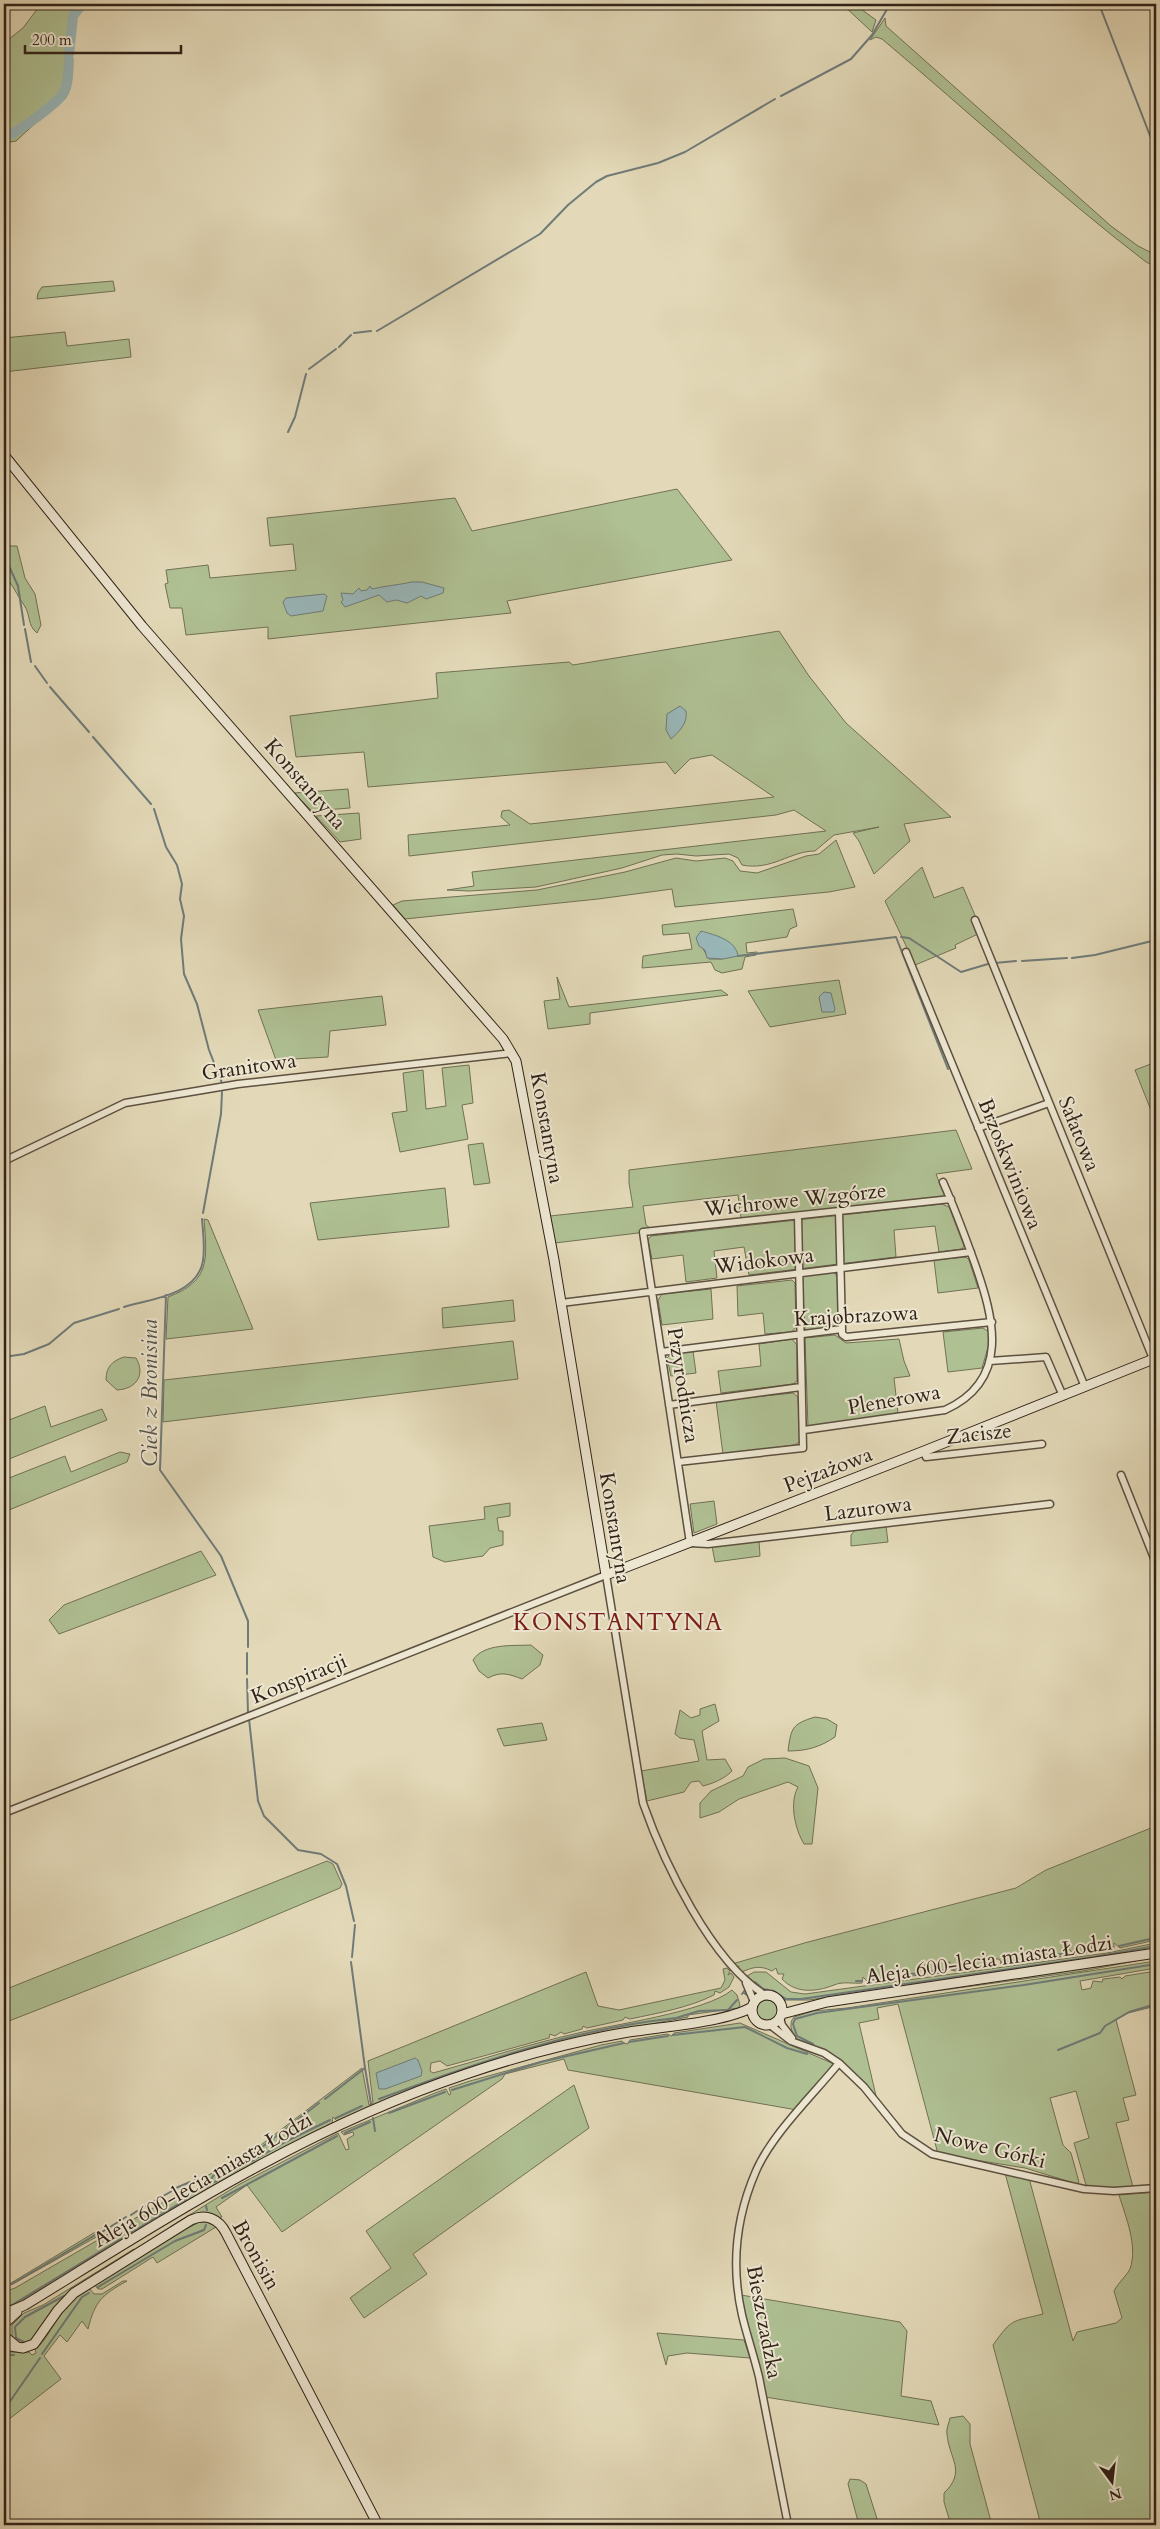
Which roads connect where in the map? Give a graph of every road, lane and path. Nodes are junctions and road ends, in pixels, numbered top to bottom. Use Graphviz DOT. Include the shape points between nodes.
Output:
graph roads {
  1 [pos="4,455"];
  2 [pos="975,920"];
  3 [pos="906,952"];
  4 [pos="512,1053"];
  5 [pos="1049,1103"];
  6 [pos="978,1128"];
  7 [pos="4,1161"];
  8 [pos="943,1182"];
  9 [pos="951,1199"];
  10 [pos="839,1211"];
  11 [pos="798,1216"];
  12 [pos="643,1232"];
  13 [pos="971,1252"];
  14 [pos="840,1268"];
  15 [pos="799,1273"];
  16 [pos="652,1291"];
  17 [pos="561,1303"];
  18 [pos="992,1322"];
  19 [pos="842,1329"];
  20 [pos="801,1334"];
  21 [pos="661,1352"];
  22 [pos="990,1361"];
  23 [pos="1155,1361"];
  24 [pos="801,1387"];
  25 [pos="1085,1387"];
  26 [pos="1063,1396"];
  27 [pos="669,1404"];
  28 [pos="804,1430"];
  29 [pos="1042,1444"];
  30 [pos="924,1452"];
  31 [pos="678,1462"];
  32 [pos="1121,1475"];
  33 [pos="1050,1504"];
  34 [pos="690,1543"];
  35 [pos="1156,1563"];
  36 [pos="606,1574"];
  37 [pos="4,1813"];
  38 [pos="1156,1953"];
  39 [pos="744,1980"];
  40 [pos="765,1995"];
  41 [pos="753,2004"];
  42 [pos="781,2012"];
  43 [pos="724,2017"];
  44 [pos="754,2018"];
  45 [pos="770,2025"];
  46 [pos="796,2042"];
  47 [pos="838,2063"];
  48 [pos="1156,2188"];
  49 [pos="25,2305"];
  50 [pos="4,2314"];
  51 [pos="4,2324"];
  52 [pos="4,2336"];
  53 [pos="4,2345"];
  54 [pos="19,2348"];
  55 [pos="378,2525"];
  56 [pos="788,2525"];
  1 -- 4 [label="street, Konstantyna" via="142,626"];
  2 -- 5 [label="street, Sałatowa"];
  3 -- 6 [label="street, Brzoskwiniowa"];
  4 -- 7 [label="street, Granitowa" via="238,1084 125,1103"];
  4 -- 17 [label="street, Konstantyna" via="519,1069"];
  5 -- 6 [label="street"];
  5 -- 23 [label="street, Sałatowa"];
  6 -- 25 [label="street, Brzoskwiniowa"];
  8 -- 9 [label="street, Plenerowa"];
  9 -- 10 [label="street, Wichrowe Wzgórze"];
  9 -- 13 [label="street, Plenerowa"];
  10 -- 11 [label="street, Wichrowe Wzgórze"];
  10 -- 14 [label="street"];
  11 -- 12 [label="street, Wichrowe Wzgórze"];
  11 -- 15 [label="street"];
  12 -- 16 [label="street, Przyrodnicza"];
  13 -- 14 [label="street, Widokowa"];
  13 -- 18 [label="street, Plenerowa"];
  14 -- 15 [label="street, Widokowa"];
  14 -- 19 [label="street"];
  15 -- 16 [label="street, Widokowa"];
  15 -- 20 [label="street"];
  16 -- 17 [label="street, Widokowa"];
  16 -- 21 [label="street, Przyrodnicza"];
  17 -- 36 [label="street, Konstantyna"];
  18 -- 19 [label="street, Krajobrazowa" via="846,1338"];
  18 -- 22 [label="street, Plenerowa"];
  19 -- 20 [label="street, Krajobrazowa"];
  20 -- 21 [label="street, Krajobrazowa"];
  20 -- 24 [label="street"];
  21 -- 27 [label="street, Przyrodnicza"];
  22 -- 26 [label="street" via="1046,1357"];
  22 -- 28 [label="street, Plenerowa" via="978,1383 960,1401 945,1410"];
  23 -- 25 [label="street, Pejzażowa"];
  24 -- 27 [label="street"];
  24 -- 28 [label="street"];
  25 -- 26 [label="street, Pejzażowa"];
  26 -- 30 [label="street, Pejzażowa"];
  27 -- 31 [label="street, Przyrodnicza"];
  28 -- 31 [label="street" via="803,1448"];
  29 -- 30 [label="street, Zacisze" via="926,1457"];
  30 -- 34 [label="street, Pejzażowa"];
  31 -- 34 [label="street, Przyrodnicza"];
  32 -- 35 [label="street"];
  33 -- 34 [label="street, Lazurowa" via="708,1544"];
  34 -- 36 [label="street, Pejzażowa"];
  36 -- 37 [label="street, Konspiracji"];
  36 -- 39 [label="street, Konstantyna" via="643,1803 688,1902 730,1966"];
  38 -- 42 [label="street, Aleja 600-lecia miasta Łodzi" via="827,2002"];
  39 -- 40 [label="street"];
  39 -- 41 [label="street"];
  40 -- 41 [label="street"];
  40 -- 42 [label="street" via="776,1998"];
  41 -- 43 [label="street, Aleja 600-lecia miasta Łodzi"];
  41 -- 44 [label="street"];
  42 -- 45 [label="street"];
  42 -- 46 [label="street" via="785,2030"];
  43 -- 44 [label="street, Aleja 600-lecia miasta Łodzi"];
  43 -- 49 [label="street, Aleja 600-lecia miasta Łodzi" via="621,2033 548,2050 470,2072 381,2105 252,2168"];
  44 -- 45 [label="street" via="759,2024"];
  45 -- 46 [label="street, Nowe Górki"];
  46 -- 47 [label="street, Nowe Górki" via="824,2053"];
  47 -- 48 [label="street, Nowe Górki" via="864,2087 902,2134 932,2154 1084,2189"];
  47 -- 56 [label="street, Bieszczadzka" via="770,2145 756,2170 735,2252 742,2315 759,2378"];
  49 -- 50 [label="street, Aleja 600-lecia miasta Łodzi"];
  49 -- 51 [label="street, Aleja 600-lecia miasta Łodzi"];
  52 -- 54 [label="street"];
  53 -- 54 [label="street"];
  54 -- 55 [label="street, Bronisin" via="36,2342 62,2305 82,2288 191,2220 202,2216 213,2218 226,2233"];
}
